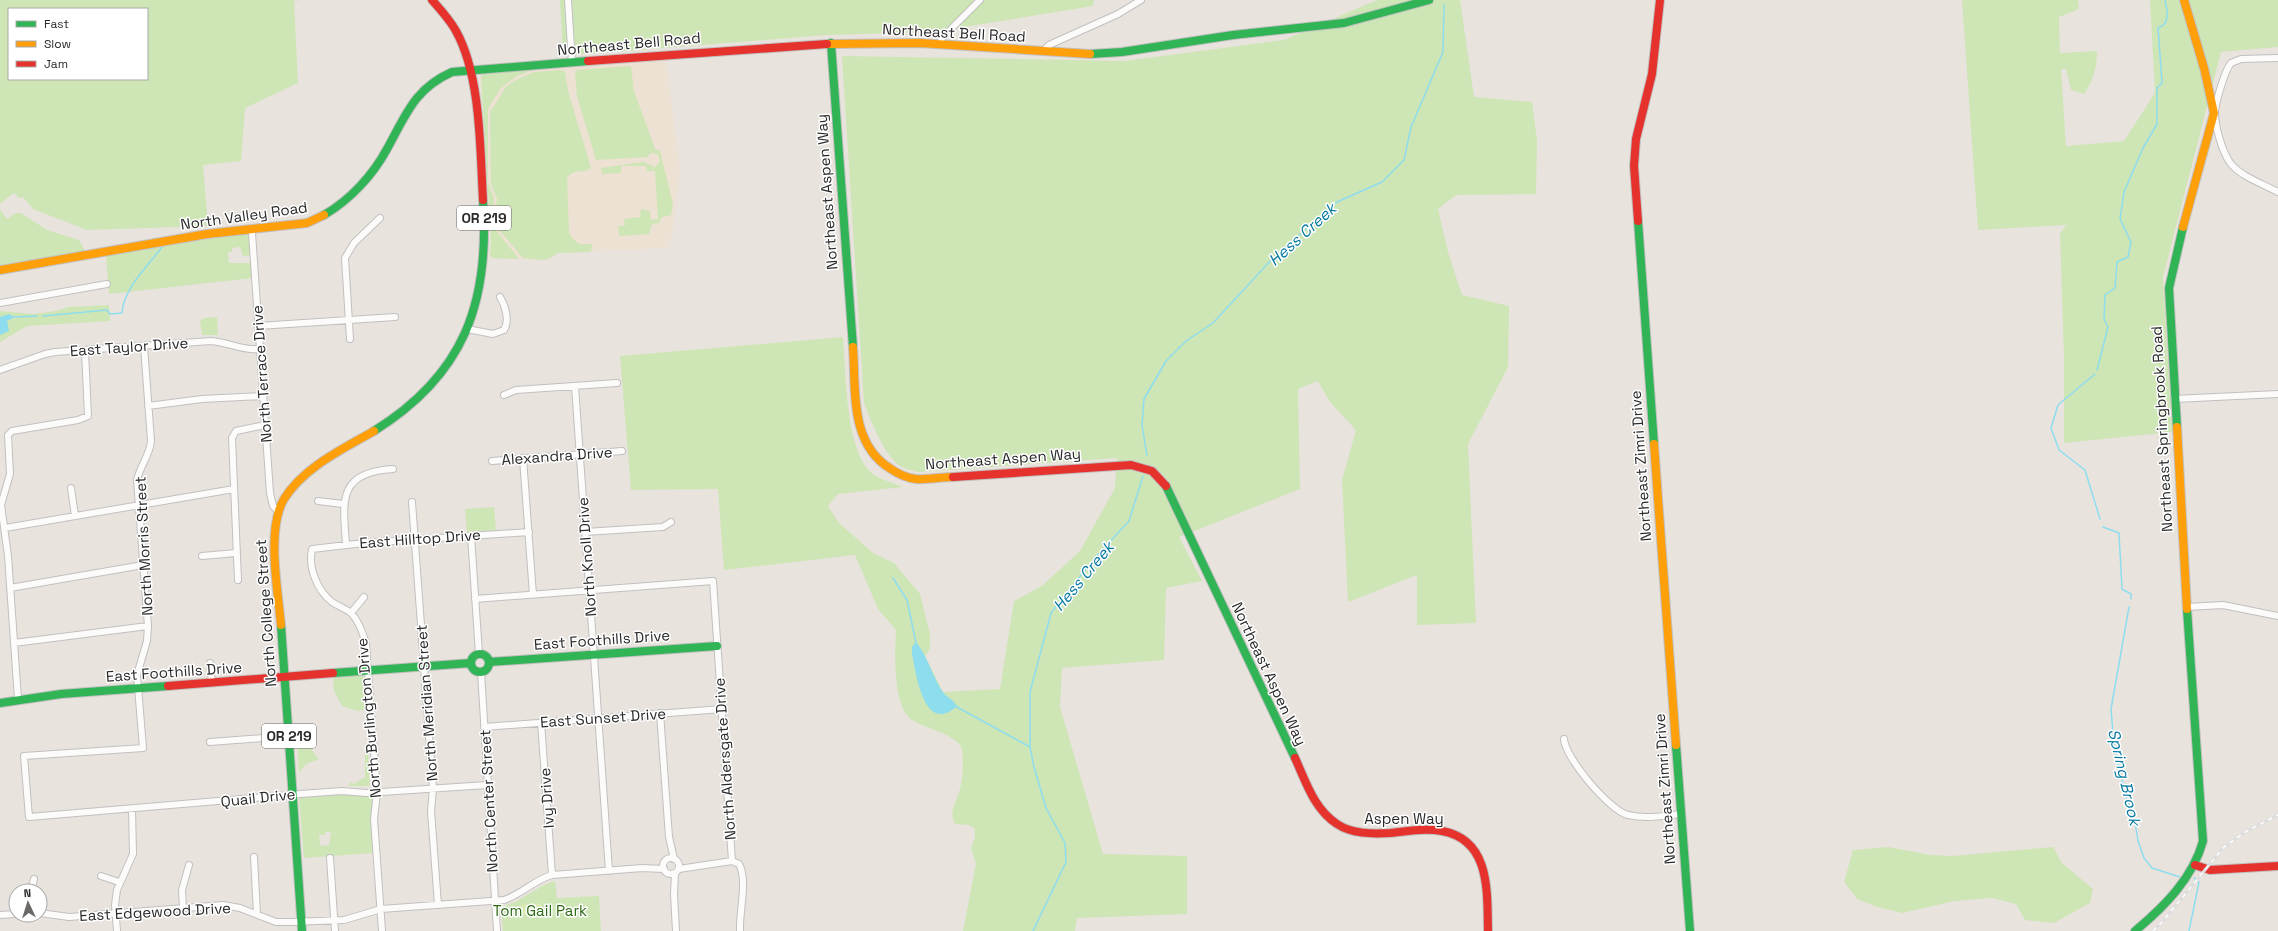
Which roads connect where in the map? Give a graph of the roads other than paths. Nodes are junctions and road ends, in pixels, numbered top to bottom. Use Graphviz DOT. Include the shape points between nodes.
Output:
graph roads {
  1 [pos="432,0"];
  2 [pos="568,0"];
  3 [pos="980,0"];
  4 [pos="1141,0"];
  5 [pos="1429,0"];
  6 [pos="1660,0"];
  7 [pos="2184,0"];
  8 [pos="831,43"];
  9 [pos="940,44"];
  10 [pos="1043,52"];
  11 [pos="2278,58"];
  12 [pos="572,63"];
  13 [pos="472,70"];
  14 [pos="2214,113"];
  15 [pos="2278,192"];
  16 [pos="380,218"];
  17 [pos="252,233"];
  18 [pos="0,270"];
  19 [pos="107,284"];
  20 [pos="500,297"];
  21 [pos="0,303"];
  22 [pos="395,317"];
  23 [pos="349,319"];
  24 [pos="258,326"];
  25 [pos="467,329"];
  26 [pos="350,339"];
  27 [pos="144,346"];
  28 [pos="259,349"];
  29 [pos="85,351"];
  30 [pos="0,370"];
  31 [pos="617,383"];
  32 [pos="575,386"];
  33 [pos="2278,394"];
  34 [pos="504,395"];
  35 [pos="263,396"];
  36 [pos="2174,399"];
  37 [pos="148,406"];
  38 [pos="265,425"];
  39 [pos="622,451"];
  40 [pos="579,454"];
  41 [pos="523,458"];
  42 [pos="492,460"];
  43 [pos="392,469"];
  44 [pos="70,488"];
  45 [pos="234,489"];
  46 [pos="318,501"];
  47 [pos="412,502"];
  48 [pos="343,504"];
  49 [pos="139,505"];
  50 [pos="279,512"];
  51 [pos="75,516"];
  52 [pos="671,522"];
  53 [pos="5,528"];
  54 [pos="529,532"];
  55 [pos="585,532"];
  56 [pos="471,536"];
  57 [pos="415,539"];
  58 [pos="346,544"];
  59 [pos="312,549"];
  60 [pos="236,553"];
  61 [pos="202,556"];
  62 [pos="144,565"];
  63 [pos="238,580"];
  64 [pos="10,588"];
  65 [pos="589,591"];
  66 [pos="533,595"];
  67 [pos="364,596"];
  68 [pos="475,599"];
  69 [pos="2187,607"];
  70 [pos="351,613"];
  71 [pos="2278,616"];
  72 [pos="148,626"];
  73 [pos="14,643"];
  74 [pos="717,646"];
  75 [pos="479,654"];
  76 [pos="594,654"];
  77 [pos="489,662"];
  78 [pos="210,663"];
  79 [pos="471,663"];
  80 [pos="424,667"];
  81 [pos="368,671"];
  82 [pos="481,672"];
  83 [pos="284,677"];
  84 [pos="212,683"];
  85 [pos="138,688"];
  86 [pos="18,699"];
  87 [pos="0,703"];
  88 [pos="722,708"];
  89 [pos="660,713"];
  90 [pos="598,718"];
  91 [pos="542,722"];
  92 [pos="484,727"];
  93 [pos="289,736"];
  94 [pos="1564,740"];
  95 [pos="210,742"];
  96 [pos="487,785"];
  97 [pos="433,789"];
  98 [pos="377,792"];
  99 [pos="293,795"];
  100 [pos="132,809"];
  101 [pos="1681,814"];
  102 [pos="29,817"];
  103 [pos="1341,827"];
  104 [pos="254,857"];
  105 [pos="330,858"];
  106 [pos="732,862"];
  107 [pos="189,865"];
  108 [pos="2194,865"];
  109 [pos="671,866"];
  110 [pos="2278,866"];
  111 [pos="609,871"];
  112 [pos="552,875"];
  113 [pos="100,876"];
  114 [pos="34,879"];
  115 [pos="119,882"];
  116 [pos="33,883"];
  117 [pos="495,901"];
  118 [pos="438,905"];
  119 [pos="183,908"];
  120 [pos="380,909"];
  121 [pos="116,913"];
  122 [pos="257,914"];
  123 [pos="48,915"];
  124 [pos="335,921"];
  125 [pos="302,922"];
  126 [pos="117,931"];
  127 [pos="302,931"];
  128 [pos="335,931"];
  129 [pos="382,931"];
  130 [pos="497,931"];
  131 [pos="676,931"];
  132 [pos="740,931"];
  133 [pos="1488,931"];
  134 [pos="1690,931"];
  135 [pos="2135,931"];
  1 -- 13 [label="street, OR 219" via="452,27"];
  2 -- 12 [label="street"];
  3 -- 9 [label="street" via="942,38"];
  4 -- 10 [label="street" via="1118,14 1049,45"];
  5 -- 10 [label="street, Northeast Bell Road" via="1344,23 1233,34 1146,50 1098,54"];
  6 -- 101 [label="street, Northeast Zimri Drive" via="1652,74 1633,158"];
  7 -- 14 [label="street, Northeast Springbrook Road" via="2200,52"];
  8 -- 9 [label="street, Northeast Bell Road"];
  8 -- 12 [label="street, Northeast Bell Road"];
  8 -- 103 [label="street, Northeast Aspen Way" via="858,421 860,433 869,452 888,469 916,479 1125,465 1145,467 1153,471 1165,484 1312,796 1324,814"];
  9 -- 10 [label="street, Northeast Bell Road"];
  11 -- 14 [label="street" via="2241,59 2231,63 2225,72"];
  12 -- 13 [label="street, Northeast Bell Road"];
  13 -- 18 [label="street, North Valley Road" via="452,72 427,85 408,108 379,162 342,202 315,221 207,234"];
  13 -- 25 [label="street, North College Street / OR 219" via="485,247 480,291"];
  14 -- 15 [label="street" via="2231,164"];
  14 -- 36 [label="street, Northeast Springbrook Road" via="2170,276"];
  16 -- 23 [label="street" via="354,243 345,258"];
  17 -- 24 [label="street, North Terrace Drive"];
  19 -- 21 [label="street"];
  20 -- 25 [label="street" via="505,306 504,330 493,334"];
  22 -- 23 [label="street"];
  23 -- 24 [label="street"];
  23 -- 26 [label="street"];
  24 -- 28 [label="street, North Terrace Drive"];
  25 -- 50 [label="street, North College Street / OR 219" via="447,364 420,397 392,419 309,473 289,492"];
  27 -- 28 [label="street, East Taylor Drive" via="211,341 223,342 242,349"];
  27 -- 29 [label="street, East Taylor Drive"];
  27 -- 37 [label="street, North Morris Street"];
  28 -- 35 [label="street, North Terrace Drive"];
  29 -- 30 [label="street, East Taylor Drive" via="45,354"];
  29 -- 53 [label="street" via="88,416 8,433 10,474 1,505"];
  31 -- 32 [label="street"];
  32 -- 34 [label="street" via="516,390"];
  32 -- 40 [label="street, North Knoll Drive"];
  33 -- 36 [label="street"];
  35 -- 37 [label="street" via="202,399"];
  35 -- 38 [label="street, North Terrace Drive"];
  36 -- 69 [label="street, Northeast Springbrook Road"];
  37 -- 49 [label="street, North Morris Street" via="150,449 139,470 137,480"];
  38 -- 45 [label="street" via="241,429 232,434"];
  38 -- 50 [label="street, North Terrace Drive" via="271,501"];
  39 -- 40 [label="street, Alexandra Drive"];
  40 -- 41 [label="street, Alexandra Drive"];
  40 -- 55 [label="street, North Knoll Drive"];
  41 -- 42 [label="street, Alexandra Drive"];
  41 -- 54 [label="street"];
  43 -- 48 [label="street" via="372,472 356,481 346,494"];
  44 -- 51 [label="street"];
  45 -- 49 [label="street"];
  45 -- 60 [label="street"];
  46 -- 48 [label="street"];
  47 -- 57 [label="street, North Meridian Street"];
  48 -- 58 [label="street"];
  49 -- 51 [label="street"];
  49 -- 62 [label="street, North Morris Street"];
  50 -- 83 [label="street, North College Street / OR 219" via="275,546"];
  51 -- 53 [label="street"];
  52 -- 55 [label="street" via="663,527"];
  53 -- 64 [label="street"];
  54 -- 56 [label="street, East Hilltop Drive"];
  54 -- 66 [label="street"];
  55 -- 65 [label="street, North Knoll Drive"];
  56 -- 57 [label="street, East Hilltop Drive"];
  56 -- 68 [label="street"];
  57 -- 58 [label="street, East Hilltop Drive"];
  57 -- 80 [label="street, North Meridian Street"];
  58 -- 59 [label="street, East Hilltop Drive"];
  59 -- 70 [label="street, North Burlington Drive" via="312,568 318,586 331,601"];
  60 -- 61 [label="street"];
  60 -- 63 [label="street"];
  62 -- 64 [label="street"];
  62 -- 72 [label="street, North Morris Street"];
  64 -- 73 [label="street"];
  65 -- 66 [label="street"];
  65 -- 74 [label="street, North Aldersgate Drive" via="713,582"];
  65 -- 76 [label="street, North Knoll Drive"];
  66 -- 68 [label="street"];
  67 -- 70 [label="street"];
  68 -- 75 [label="street"];
  69 -- 71 [label="street" via="2223,605"];
  69 -- 108 [label="street, Northeast Springbrook Road" via="2203,831 2202,848"];
  70 -- 81 [label="street, North Burlington Drive" via="364,635"];
  72 -- 73 [label="street"];
  72 -- 85 [label="street, North Morris Street" via="147,641 138,670"];
  73 -- 86 [label="street"];
  74 -- 76 [label="street, East Foothills Drive"];
  74 -- 88 [label="street, North Aldersgate Drive"];
  75 -- 77 [label="street" via="487,657"];
  75 -- 79 [label="street" via="474,656"];
  76 -- 77 [label="street, East Foothills Drive"];
  76 -- 90 [label="street, North Knoll Drive"];
  77 -- 82 [label="street" via="488,667"];
  78 -- 84 [label="street"];
  79 -- 80 [label="street, East Foothills Drive"];
  79 -- 82 [label="street" via="473,669"];
  80 -- 81 [label="street, East Foothills Drive"];
  80 -- 97 [label="street, North Meridian Street"];
  81 -- 83 [label="street, East Foothills Drive"];
  81 -- 98 [label="street, North Burlington Drive"];
  82 -- 92 [label="street, North Center Street"];
  83 -- 84 [label="street, East Foothills Drive"];
  83 -- 93 [label="street, North College Street / OR 219"];
  84 -- 85 [label="street, East Foothills Drive"];
  85 -- 86 [label="street, East Foothills Drive"];
  85 -- 102 [label="street, North Morris Street" via="143,748 24,756"];
  86 -- 87 [label="street, East Foothills Drive"];
  88 -- 89 [label="street, East Sunset Drive"];
  88 -- 106 [label="street, North Aldersgate Drive"];
  89 -- 90 [label="street, East Sunset Drive"];
  89 -- 109 [label="street"];
  90 -- 91 [label="street, East Sunset Drive"];
  90 -- 111 [label="street, North Knoll Drive"];
  91 -- 92 [label="street, East Sunset Drive"];
  91 -- 112 [label="street, Ivy Drive"];
  92 -- 96 [label="street, North Center Street"];
  93 -- 95 [label="street"];
  93 -- 99 [label="street, North College Street / OR 219"];
  94 -- 101 [label="street" via="1567,752 1582,772 1620,812 1638,817"];
  96 -- 97 [label="street, Quail Drive"];
  96 -- 117 [label="street, North Center Street"];
  97 -- 98 [label="street, Quail Drive"];
  97 -- 118 [label="street, North Meridian Street" via="431,811"];
  98 -- 99 [label="street, Quail Drive" via="342,791"];
  98 -- 120 [label="street, North Burlington Drive" via="374,819"];
  99 -- 100 [label="street, Quail Drive"];
  99 -- 125 [label="street, North College Street / OR 219"];
  100 -- 102 [label="street, Quail Drive"];
  100 -- 115 [label="street" via="134,854"];
  101 -- 134 [label="street, Northeast Zimri Drive"];
  103 -- 133 [label="street, Aspen Way" via="1369,834 1434,830 1451,833 1464,839 1475,852 1484,872"];
  104 -- 122 [label="street"];
  105 -- 124 [label="street"];
  106 -- 109 [label="street, East Edgewood Drive"];
  106 -- 132 [label="street, North Aldersgate Drive" via="739,864 741,869 743,891 739,911"];
  107 -- 119 [label="street" via="182,890"];
  108 -- 110 [label="street" via="2210,870"];
  108 -- 135 [label="street, Northeast Springbrook Road" via="2159,910"];
  109 -- 111 [label="street, East Edgewood Drive"];
  109 -- 131 [label="street"];
  111 -- 112 [label="street, East Edgewood Drive"];
  112 -- 117 [label="street, East Edgewood Drive" via="540,879 513,897"];
  113 -- 115 [label="street"];
  114 -- 116 [label="street"];
  115 -- 121 [label="street"];
  117 -- 118 [label="street, East Edgewood Drive"];
  117 -- 130 [label="street, North Center Street"];
  118 -- 120 [label="street, East Edgewood Drive"];
  119 -- 121 [label="street, East Edgewood Drive"];
  119 -- 122 [label="street, East Edgewood Drive" via="232,905"];
  120 -- 124 [label="street, East Edgewood Drive"];
  120 -- 129 [label="street, North Burlington Drive"];
  121 -- 123 [label="street, East Edgewood Drive" via="69,917"];
  121 -- 126 [label="street"];
  122 -- 125 [label="street, East Edgewood Drive" via="276,922"];
  124 -- 125 [label="street, East Edgewood Drive"];
  124 -- 128 [label="street"];
  125 -- 127 [label="street, North College Street / OR 219"];
}
